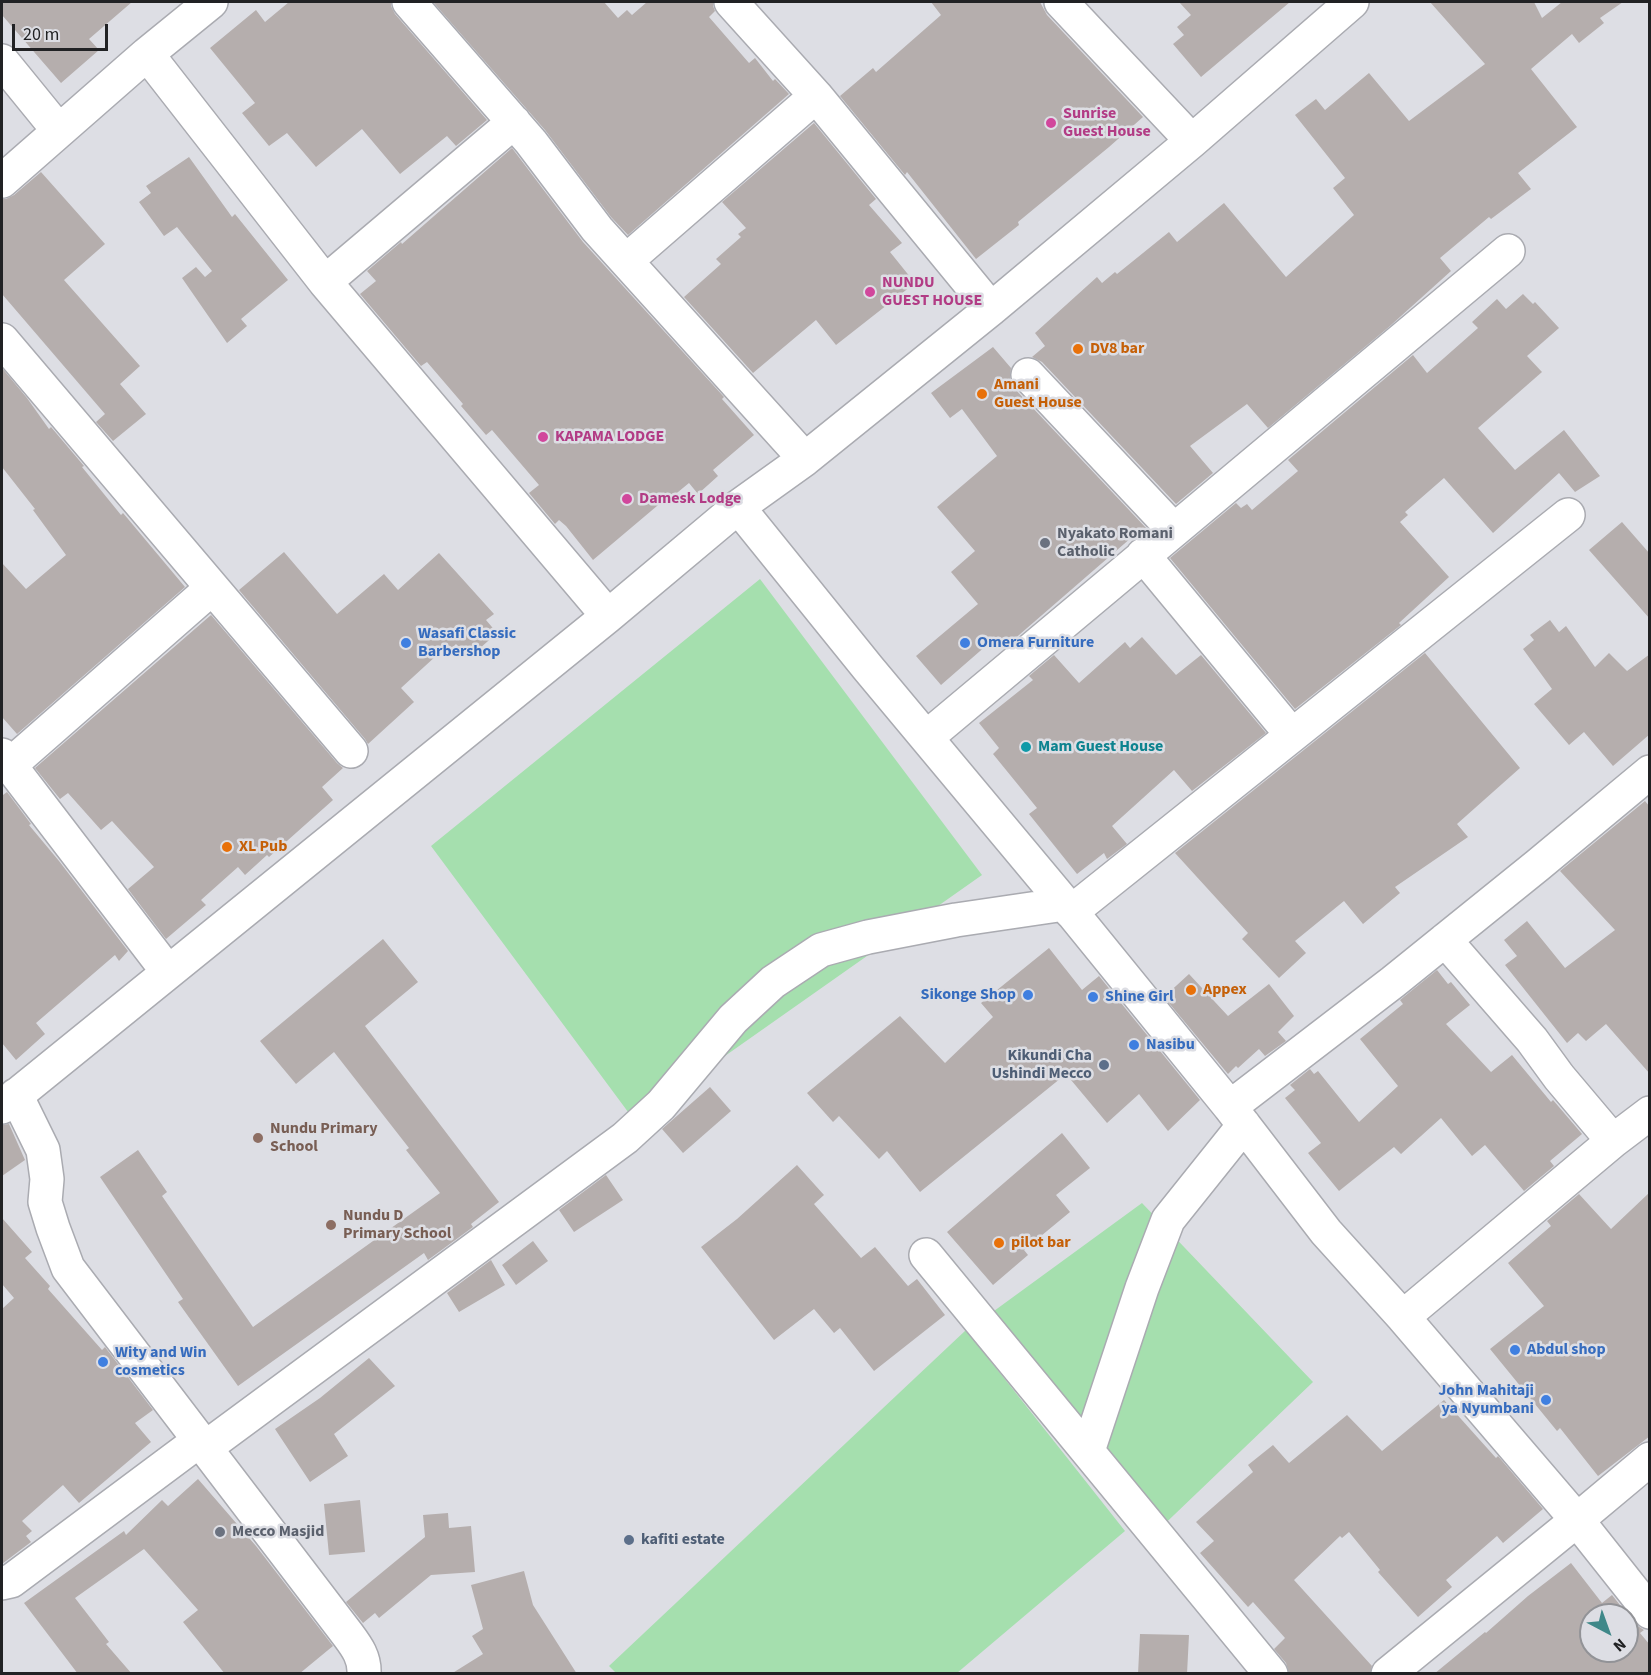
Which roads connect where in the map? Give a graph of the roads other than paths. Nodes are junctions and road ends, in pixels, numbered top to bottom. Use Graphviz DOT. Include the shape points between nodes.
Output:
graph roads {
  1 [pos="211,2"];
  2 [pos="409,2"];
  3 [pos="731,2"];
  4 [pos="1061,2"];
  5 [pos="1352,2"];
  6 [pos="147,54"];
  7 [pos="2,61"];
  8 [pos="816,96"];
  9 [pos="514,123"];
  10 [pos="59,131"];
  11 [pos="1192,141"];
  12 [pos="2,181"];
  13 [pos="1508,251"];
  14 [pos="626,261"];
  15 [pos="326,282"];
  16 [pos="991,309"];
  17 [pos="2,340"];
  18 [pos="1028,375"];
  19 [pos="805,459"];
  20 [pos="738,507"];
  21 [pos="1568,515"];
  22 [pos="1174,530"];
  23 [pos="1143,555"];
  24 [pos="212,588"];
  25 [pos="608,616"];
  26 [pos="1292,735"];
  27 [pos="927,737"];
  28 [pos="351,751"];
  29 [pos="6,760"];
  30 [pos="1650,772"];
  31 [pos="1068,908"];
  32 [pos="1445,940"];
  33 [pos="168,972"];
  34 [pos="9,1101"];
  35 [pos="1650,1113"];
  36 [pos="1237,1116"];
  37 [pos="1613,1141"];
  38 [pos="926,1255"];
  39 [pos="1403,1317"];
  40 [pos="202,1444"];
  41 [pos="1088,1451"];
  42 [pos="1650,1459"];
  43 [pos="1577,1520"];
  44 [pos="2,1583"];
  45 [pos="1650,1612"];
  46 [pos="364,1674"];
  47 [pos="1271,1674"];
  48 [pos="1388,1674"];
  1 -- 6 [label="street"];
  2 -- 9 [label="street"];
  3 -- 8 [label="street"];
  4 -- 11 [label="street"];
  5 -- 11 [label="street"];
  6 -- 10 [label="street"];
  6 -- 15 [label="street"];
  7 -- 10 [label="street"];
  8 -- 14 [label="street"];
  8 -- 16 [label="street"];
  9 -- 14 [label="street"];
  9 -- 15 [label="street"];
  10 -- 12 [label="street"];
  11 -- 16 [label="street"];
  13 -- 22 [label="street"];
  14 -- 19 [label="street"];
  15 -- 25 [label="street"];
  16 -- 19 [label="street"];
  17 -- 24 [label="street"];
  18 -- 22 [label="street"];
  19 -- 20 [label="street"];
  20 -- 25 [label="street"];
  20 -- 27 [label="street"];
  21 -- 26 [label="street"];
  22 -- 23 [label="street"];
  23 -- 26 [label="street"];
  23 -- 27 [label="street"];
  24 -- 28 [label="street"];
  24 -- 29 [label="street"];
  25 -- 33 [label="street"];
  26 -- 31 [label="street"];
  27 -- 31 [label="street"];
  29 -- 33 [label="street"];
  30 -- 32 [label="street"];
  31 -- 36 [label="street"];
  31 -- 40 [label="street" via="956,920 821,950 773,982 733,1019 661,1105 625,1138"];
  32 -- 36 [label="street"];
  32 -- 37 [label="street"];
  33 -- 34 [label="street"];
  34 -- 40 [label="street" via="43,1150 45,1202 68,1268"];
  35 -- 37 [label="street"];
  36 -- 39 [label="street" via="1326,1232"];
  36 -- 41 [label="street" via="1168,1220"];
  37 -- 39 [label="street"];
  38 -- 41 [label="street"];
  39 -- 43 [label="street"];
  40 -- 44 [label="street" via="11,1581"];
  40 -- 46 [label="street" via="358,1649"];
  41 -- 47 [label="street"];
  42 -- 43 [label="street"];
  43 -- 45 [label="street"];
  43 -- 48 [label="street"];
}
